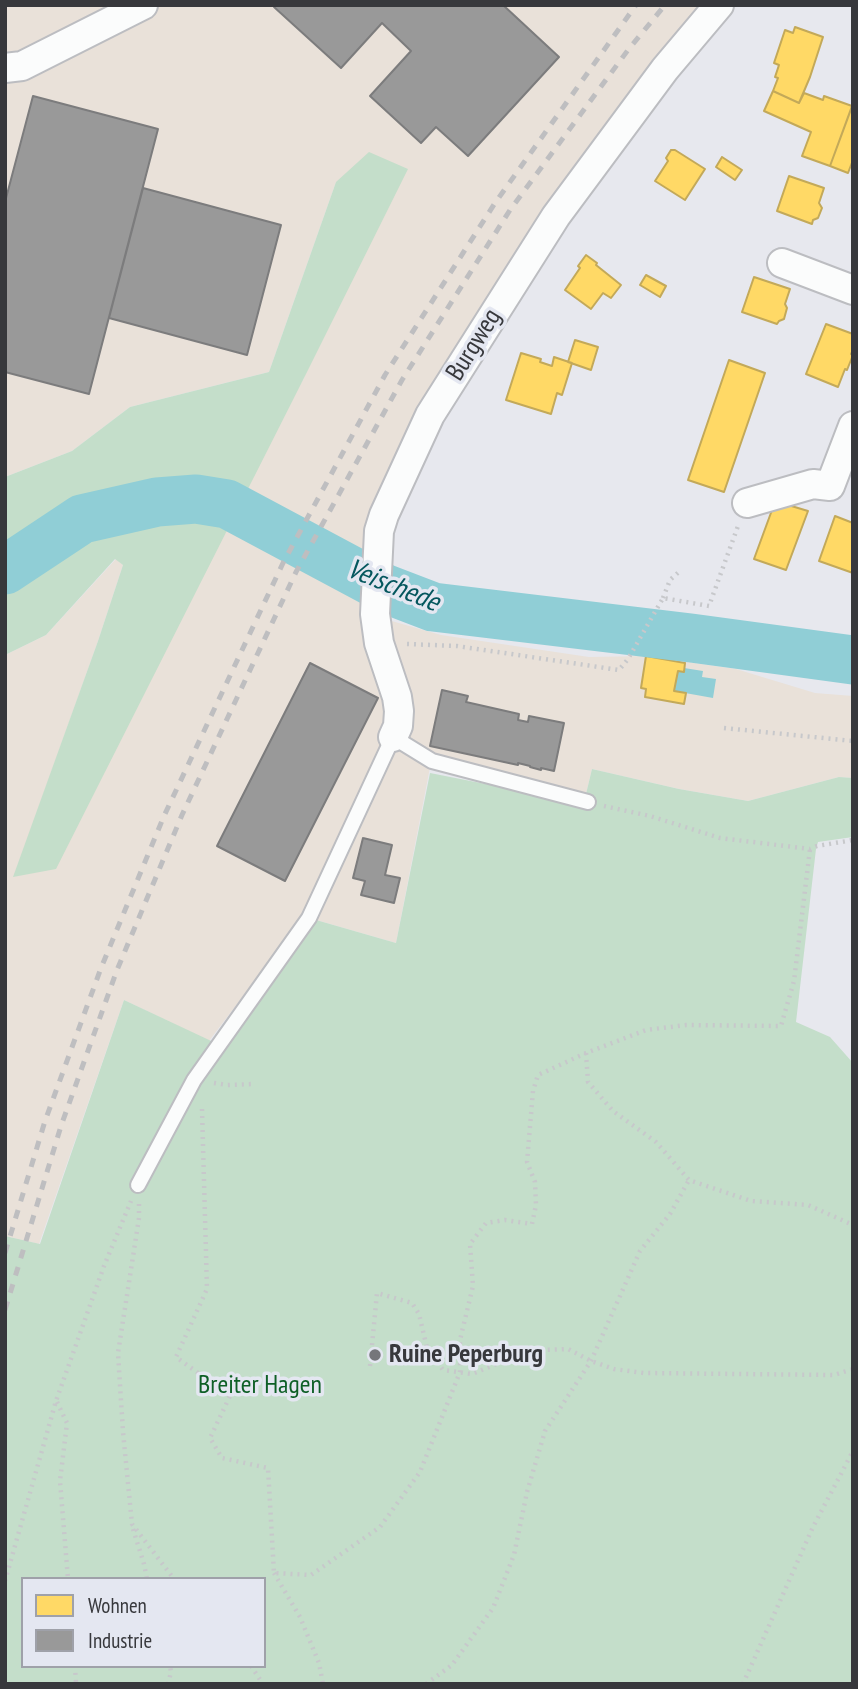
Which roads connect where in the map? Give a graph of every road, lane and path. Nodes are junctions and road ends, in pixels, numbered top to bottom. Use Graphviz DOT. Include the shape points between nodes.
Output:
graph roads {
  1 [pos="144,5"];
  2 [pos="719,5"];
  3 [pos="5,68"];
  4 [pos="782,263"];
  5 [pos="853,290"];
  6 [pos="853,426"];
  7 [pos="747,503"];
  8 [pos="681,570"];
  9 [pos="663,598"];
  10 [pos="379,643"];
  11 [pos="724,728"];
  12 [pos="393,737"];
  13 [pos="853,741"];
  14 [pos="588,802"];
  15 [pos="853,840"];
  16 [pos="810,849"];
  17 [pos="586,1053"];
  18 [pos="194,1080"];
  19 [pos="254,1084"];
  20 [pos="689,1181"];
  21 [pos="138,1185"];
  22 [pos="853,1224"];
  23 [pos="591,1361"];
  24 [pos="370,1366"];
  25 [pos="853,1368"];
  26 [pos="460,1372"];
  27 [pos="56,1401"];
  28 [pos="853,1451"];
  29 [pos="132,1524"];
  30 [pos="274,1573"];
  31 [pos="68,1577"];
  32 [pos="147,1577"];
  33 [pos="172,1577"];
  34 [pos="5,1581"];
  35 [pos="252,1668"];
  36 [pos="263,1684"];
  37 [pos="323,1684"];
  38 [pos="426,1684"];
  39 [pos="743,1684"];
  1 -- 3 [label="street" via="22,66"];
  2 -- 10 [label="street, Burgweg" via="665,69 556,216 430,415 379,531 375,614"];
  4 -- 5 [label="street"];
  6 -- 7 [label="street" via="830,486 813,484"];
  7 -- 9 [label="path" via="709,606"];
  8 -- 9 [label="path" via="670,580"];
  9 -- 10 [label="path" via="619,670 457,646"];
  10 -- 12 [label="street, Burgweg" via="397,697 398,726"];
  11 -- 13 [label="path"];
  12 -- 14 [label="lane" via="432,761"];
  12 -- 18 [label="lane" via="309,918"];
  14 -- 16 [label="path" via="720,838"];
  15 -- 16 [label="path"];
  16 -- 17 [label="path" via="794,981 781,1026 686,1025 646,1030"];
  17 -- 20 [label="path" via="588,1082 614,1111 656,1142"];
  17 -- 26 [label="path" via="538,1075 527,1161 536,1205 532,1224 486,1223 470,1244 473,1286 460,1340"];
  18 -- 19 [label="path"];
  18 -- 21 [label="lane"];
  18 -- 30 [label="path" via="203,1112 207,1289 176,1357 230,1396 210,1438 222,1458 268,1468"];
  20 -- 22 [label="path" via="751,1201 808,1205"];
  20 -- 23 [label="path" via="640,1251"];
  21 -- 27 [label="path"];
  21 -- 29 [label="path" via="139,1218 118,1353"];
  23 -- 25 [label="path" via="644,1373 834,1376"];
  23 -- 26 [label="path" via="568,1349 544,1350 472,1374"];
  23 -- 38 [label="path" via="545,1431 514,1555 493,1608 452,1665"];
  24 -- 26 [label="path" via="377,1293 412,1303 427,1349 443,1370"];
  26 -- 30 [label="path" via="420,1472 380,1527 311,1575"];
  27 -- 31 [label="path" via="67,1423 60,1481"];
  27 -- 34 [label="path"];
  28 -- 39 [label="path" via="813,1527"];
  29 -- 32 [label="path"];
  29 -- 33 [label="path"];
  30 -- 37 [label="path" via="300,1617"];
  35 -- 36 [label="path"];
}
